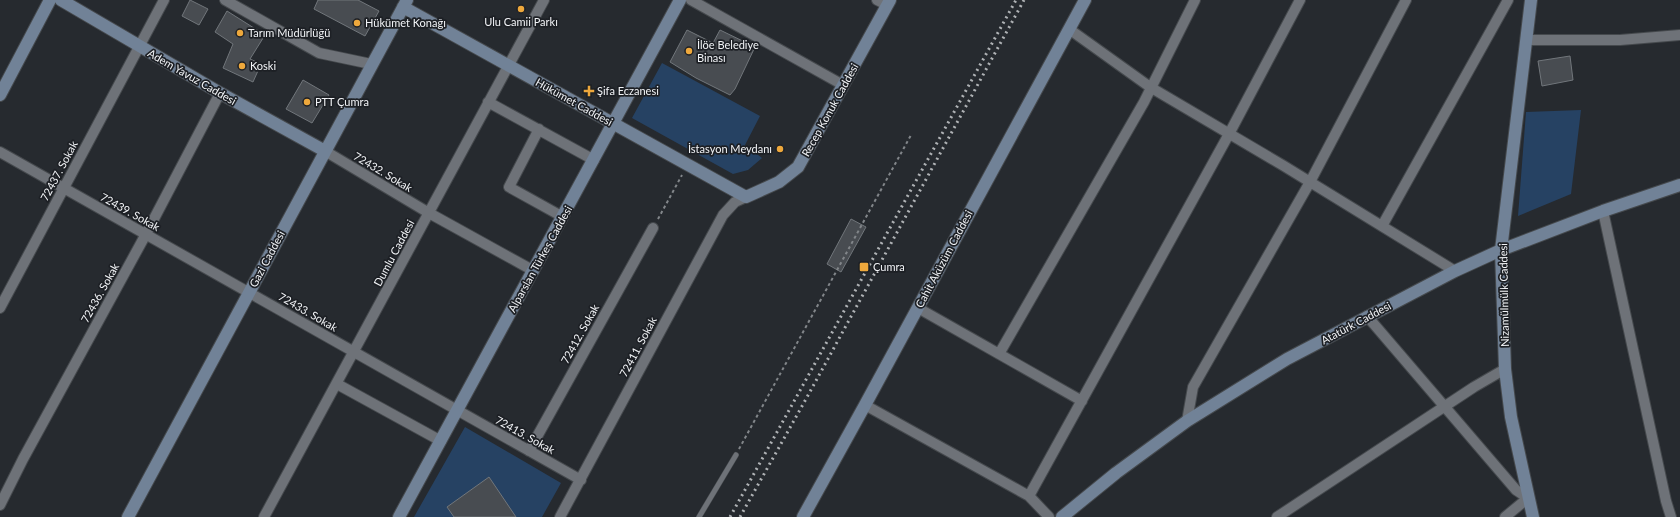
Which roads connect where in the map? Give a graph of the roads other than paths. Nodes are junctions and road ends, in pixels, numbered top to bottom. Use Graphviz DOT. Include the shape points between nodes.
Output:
graph roads {
  1 [pos="50,0"];
  2 [pos="61,0"];
  3 [pos="164,0"];
  4 [pos="225,0"];
  5 [pos="544,0"];
  6 [pos="680,0"];
  7 [pos="691,0"];
  8 [pos="1085,0"];
  9 [pos="1195,0"];
  10 [pos="1300,0"];
  11 [pos="1406,0"];
  12 [pos="1508,0"];
  13 [pos="1531,0"];
  14 [pos="885,2"];
  15 [pos="405,4"];
  16 [pos="1069,29"];
  17 [pos="1680,35"];
  18 [pos="1526,40"];
  19 [pos="139,46"];
  20 [pos="371,64"];
  21 [pos="508,66"];
  22 [pos="843,85"];
  23 [pos="1150,87"];
  24 [pos="220,93"];
  25 [pos="0,95"];
  26 [pos="488,102"];
  27 [pos="614,124"];
  28 [pos="538,129"];
  29 [pos="1229,134"];
  30 [pos="324,151"];
  31 [pos="0,152"];
  32 [pos="594,160"];
  33 [pos="1310,182"];
  34 [pos="1680,185"];
  35 [pos="64,188"];
  36 [pos="746,197"];
  37 [pos="1602,211"];
  38 [pos="429,213"];
  39 [pos="563,217"];
  40 [pos="1382,226"];
  41 [pos="653,228"];
  42 [pos="146,234"];
  43 [pos="1501,250"];
  44 [pos="534,271"];
  45 [pos="1455,271"];
  46 [pos="249,293"];
  47 [pos="0,308"];
  48 [pos="918,308"];
  49 [pos="1367,316"];
  50 [pos="354,352"];
  51 [pos="999,354"];
  52 [pos="1506,369"];
  53 [pos="337,384"];
  54 [pos="1082,401"];
  55 [pos="865,406"];
  56 [pos="1445,406"];
  57 [pos="458,410"];
  58 [pos="1187,420"];
  59 [pos="441,441"];
  60 [pos="529,451"];
  61 [pos="736,455"];
  62 [pos="581,480"];
  63 [pos="1029,496"];
  64 [pos="1528,498"];
  65 [pos="0,505"];
  66 [pos="128,517"];
  67 [pos="264,517"];
  68 [pos="399,517"];
  69 [pos="560,517"];
  70 [pos="699,517"];
  71 [pos="803,517"];
  72 [pos="1049,517"];
  73 [pos="1062,517"];
  74 [pos="1277,517"];
  75 [pos="1505,517"];
  76 [pos="1533,517"];
  77 [pos="1672,517"];
  1 -- 25 [label="street"];
  2 -- 19 [label="street, Adem Yavuz Caddesi"];
  3 -- 19 [label="street, 72437. Sokak"];
  4 -- 20 [label="street" via="319,53"];
  5 -- 21 [label="street, Dumlu Caddesi"];
  6 -- 27 [label="street, Alparslan Türkeş Caddesi"];
  7 -- 22 [label="street"];
  8 -- 16 [label="street, Cahit Aküzüm Caddesi"];
  9 -- 23 [label="street"];
  10 -- 29 [label="street"];
  11 -- 33 [label="street"];
  12 -- 40 [label="street"];
  13 -- 18 [label="street, Nizamülmülk Caddesi"];
  14 -- 22 [label="street, Recep Konuk Caddesi"];
  15 -- 20 [label="street, Gazi Caddesi"];
  15 -- 21 [label="street, Hükümet Caddesi"];
  16 -- 23 [label="street"];
  16 -- 48 [label="street, Cahit Aküzüm Caddesi"];
  17 -- 18 [label="street" via="1620,40"];
  18 -- 43 [label="street, Nizamülmülk Caddesi"];
  19 -- 24 [label="street, Adem Yavuz Caddesi"];
  19 -- 35 [label="street, 72437. Sokak"];
  20 -- 30 [label="street, Gazi Caddesi"];
  21 -- 26 [label="street, Dumlu Caddesi"];
  21 -- 27 [label="street, Hükümet Caddesi"];
  22 -- 36 [label="street, Recep Konuk Caddesi" via="798,167 779,182"];
  23 -- 29 [label="street"];
  23 -- 51 [label="street" via="1144,102"];
  24 -- 30 [label="street, Adem Yavuz Caddesi"];
  24 -- 42 [label="street, 72436. Sokak"];
  26 -- 28 [label="street"];
  26 -- 38 [label="street, Dumlu Caddesi"];
  27 -- 32 [label="street, Alparslan Türkeş Caddesi"];
  27 -- 36 [label="street, Hükümet Caddesi"];
  28 -- 32 [label="street"];
  28 -- 39 [label="street" via="509,187"];
  29 -- 33 [label="street"];
  29 -- 54 [label="street"];
  30 -- 38 [label="street, 72432. Sokak"];
  30 -- 46 [label="street, Gazi Caddesi"];
  31 -- 35 [label="street, 72439. Sokak"];
  32 -- 39 [label="street, Alparslan Türkeş Caddesi"];
  33 -- 40 [label="street"];
  33 -- 58 [label="street" via="1193,387"];
  34 -- 37 [label="street, Atatürk Caddesi"];
  35 -- 42 [label="street, 72439. Sokak"];
  35 -- 47 [label="street, 72437. Sokak"];
  36 -- 62 [label="street, 72411. Sokak" via="736,202 723,215"];
  37 -- 43 [label="street, Atatürk Caddesi"];
  37 -- 77 [label="street" via="1666,501"];
  38 -- 44 [label="street, 72432. Sokak"];
  38 -- 50 [label="street, Dumlu Caddesi"];
  39 -- 44 [label="street, Alparslan Türkeş Caddesi"];
  40 -- 45 [label="street"];
  41 -- 60 [label="street, 72412. Sokak"];
  42 -- 46 [label="street, 72439. Sokak"];
  42 -- 65 [label="street, 72436. Sokak"];
  43 -- 45 [label="street, Atatürk Caddesi"];
  43 -- 52 [label="street, Nizamülmülk Caddesi"];
  44 -- 57 [label="street, Alparslan Türkeş Caddesi"];
  45 -- 49 [label="street, Atatürk Caddesi"];
  46 -- 50 [label="street, 72433. Sokak"];
  46 -- 66 [label="street, Gazi Caddesi"];
  48 -- 51 [label="street"];
  48 -- 55 [label="street, Cahit Aküzüm Caddesi"];
  49 -- 56 [label="street"];
  49 -- 58 [label="street, Atatürk Caddesi" via="1288,359"];
  50 -- 53 [label="street, Dumlu Caddesi"];
  50 -- 57 [label="street, 72433. Sokak"];
  51 -- 54 [label="street"];
  52 -- 56 [label="street"];
  52 -- 64 [label="street, Nizamülmülk Caddesi" via="1511,417"];
  53 -- 59 [label="street"];
  53 -- 67 [label="street, Dumlu Caddesi"];
  54 -- 63 [label="street"];
  55 -- 63 [label="street"];
  55 -- 71 [label="street, Cahit Aküzüm Caddesi"];
  56 -- 64 [label="street" via="1516,490"];
  56 -- 74 [label="street"];
  57 -- 59 [label="street, Alparslan Türkeş Caddesi"];
  57 -- 60 [label="street, 72413. Sokak"];
  58 -- 73 [label="street, Atatürk Caddesi"];
  59 -- 68 [label="street, Alparslan Türkeş Caddesi"];
  60 -- 62 [label="street, 72413. Sokak"];
  61 -- 70 [label="lane"];
  62 -- 69 [label="street, 72411. Sokak"];
  63 -- 72 [label="street"];
  64 -- 75 [label="street"];
  64 -- 76 [label="street, Nizamülmülk Caddesi"];
}
